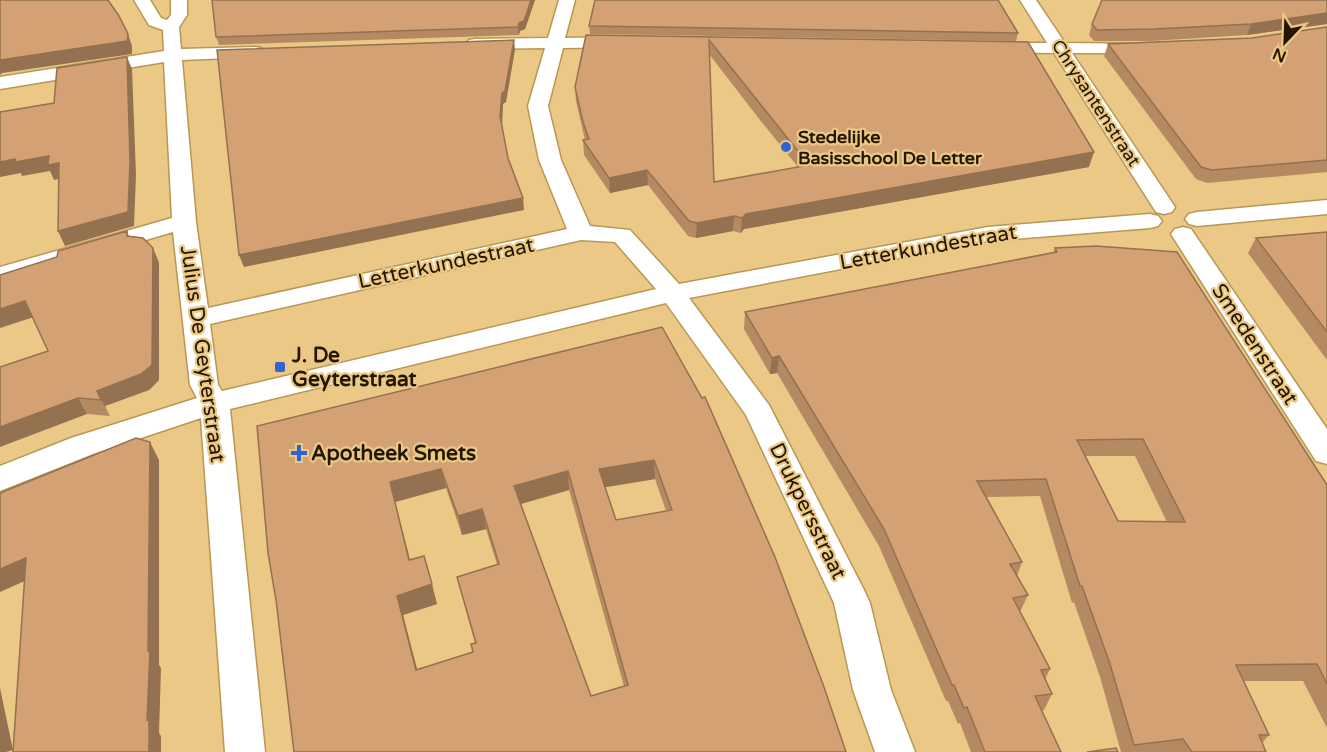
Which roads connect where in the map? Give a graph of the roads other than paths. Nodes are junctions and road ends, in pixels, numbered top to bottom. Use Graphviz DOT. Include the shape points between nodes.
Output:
graph roads {
  1 [pos="142,0"];
  2 [pos="179,0"];
  3 [pos="567,0"];
  4 [pos="1028,0"];
  5 [pos="171,27"];
  6 [pos="555,41"];
  7 [pos="639,43"];
  8 [pos="460,45"];
  9 [pos="980,48"];
  10 [pos="1163,48"];
  11 [pos="1060,49"];
  12 [pos="268,51"];
  13 [pos="172,55"];
  14 [pos="0,83"];
  15 [pos="1327,207"];
  16 [pos="1157,214"];
  17 [pos="184,222"];
  18 [pos="1190,226"];
  19 [pos="581,233"];
  20 [pos="0,275"];
  21 [pos="673,293"];
  22 [pos="195,319"];
  23 [pos="214,403"];
  24 [pos="1327,453"];
  25 [pos="0,479"];
  26 [pos="245,752"];
  27 [pos="895,752"];
  1 -- 5 [label="street" via="155,21"];
  2 -- 5 [label="street, Julius De Geyterstraat" via="179,15"];
  3 -- 6 [label="street"];
  4 -- 11 [label="street, Chrysantenstraat"];
  5 -- 13 [label="street, Julius De Geyterstraat"];
  6 -- 7 [label="street"];
  6 -- 8 [label="street"];
  6 -- 19 [label="street" via="538,106 550,160"];
  9 -- 11 [label="street"];
  10 -- 11 [label="street"];
  11 -- 16 [label="street, Chrysantenstraat"];
  12 -- 13 [label="street"];
  13 -- 14 [label="street"];
  13 -- 17 [label="street, Julius De Geyterstraat"];
  15 -- 18 [label="street, Letterkundestraat"];
  16 -- 18 [label="street, Letterkundestraat" via="1164,230"];
  16 -- 21 [label="street, Letterkundestraat" via="988,234"];
  17 -- 20 [label="street"];
  17 -- 22 [label="street, Julius De Geyterstraat"];
  18 -- 24 [label="street, Smedenstraat"];
  19 -- 21 [label="street, Letterkundestraat" via="622,235"];
  19 -- 22 [label="street, Letterkundestraat"];
  21 -- 23 [label="street, Letterkundestraat"];
  21 -- 27 [label="street, Drukpersstraat" via="759,412 847,592 872,690"];
  22 -- 23 [label="street, Julius De Geyterstraat" via="204,385"];
  23 -- 25 [label="street, Letterkundestraat" via="82,446"];
  23 -- 26 [label="street, Julius De Geyterstraat"];
}
